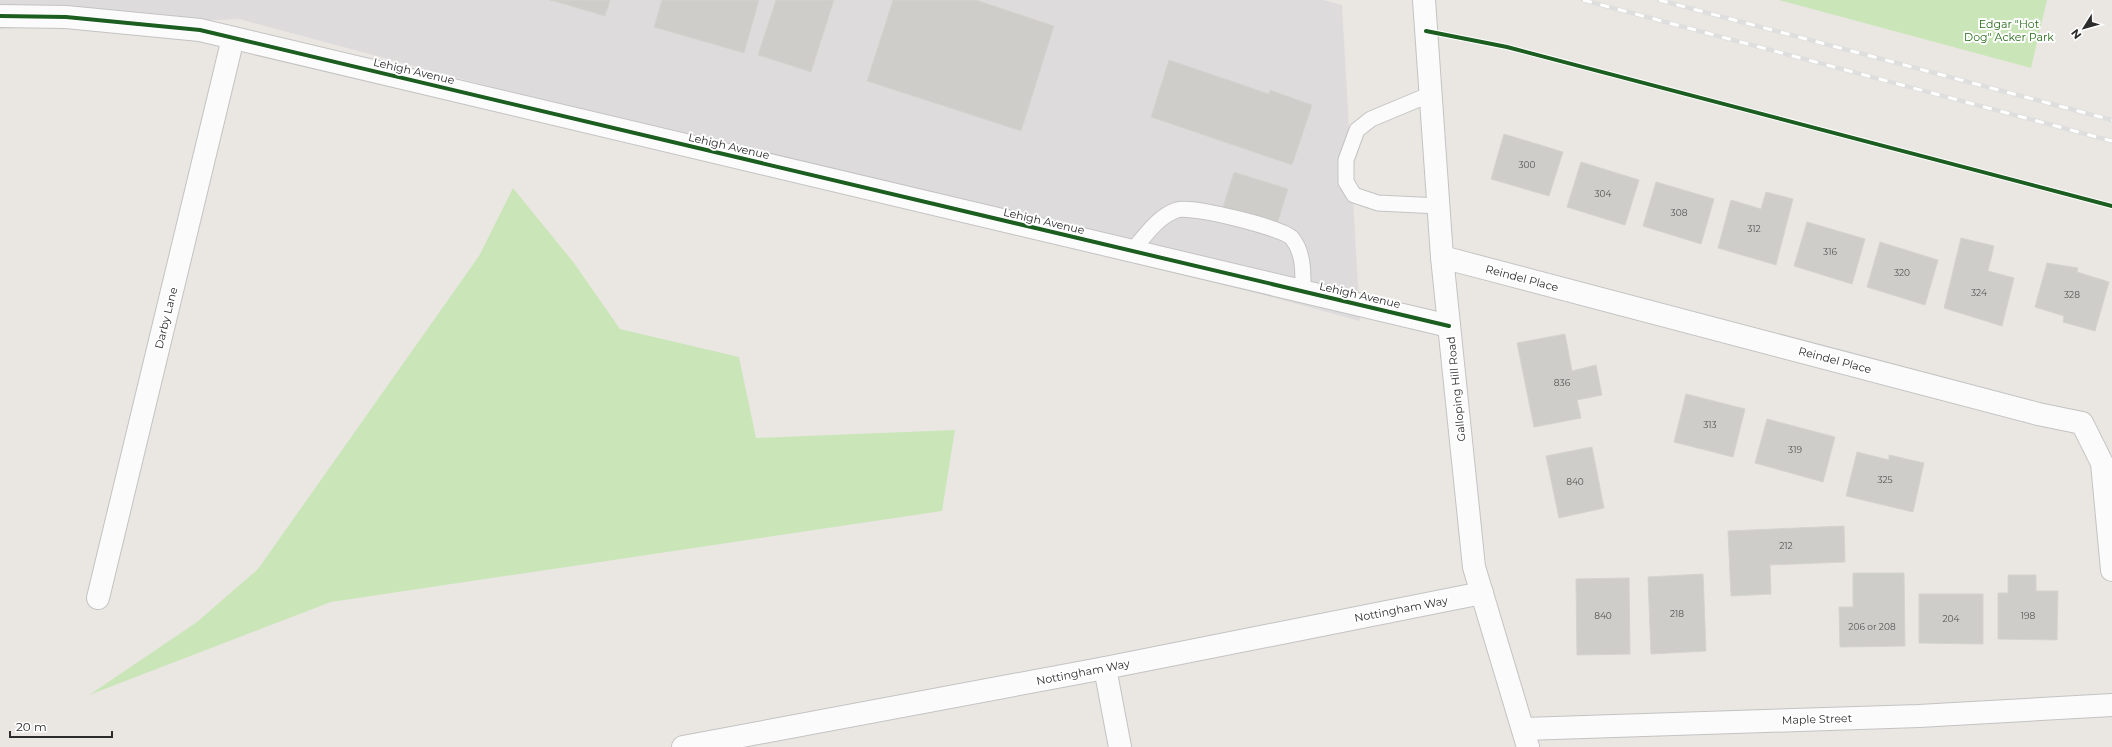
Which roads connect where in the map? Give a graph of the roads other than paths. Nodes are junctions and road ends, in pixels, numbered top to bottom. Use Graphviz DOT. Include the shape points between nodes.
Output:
graph roads {
  1 [pos="1424,0"];
  2 [pos="0,16"];
  3 [pos="233,38"];
  4 [pos="1431,94"];
  5 [pos="1439,206"];
  6 [pos="1132,251"];
  7 [pos="1442,257"];
  8 [pos="1303,291"];
  9 [pos="1449,326"];
  10 [pos="2112,570"];
  11 [pos="1482,593"];
  12 [pos="98,598"];
  13 [pos="1105,668"];
  14 [pos="2112,704"];
  15 [pos="1525,738"];
  16 [pos="683,747"];
  17 [pos="1120,747"];
  1 -- 4 [label="street, Galloping Hill Road"];
  2 -- 3 [label="street, Lehigh Avenue" via="74,18 200,30"];
  3 -- 6 [label="street, Lehigh Avenue"];
  3 -- 12 [label="street, Darby Lane"];
  4 -- 5 [label="street, Galloping Hill Road"];
  4 -- 5 [label="lane" via="1371,119 1357,130 1346,160 1346,182 1354,195 1378,203"];
  5 -- 7 [label="street, Galloping Hill Road"];
  6 -- 8 [label="street, Lehigh Avenue"];
  6 -- 8 [label="lane" via="1161,218 1178,209 1200,210 1266,227 1291,237 1299,248"];
  7 -- 9 [label="street, Galloping Hill Road"];
  7 -- 10 [label="street, Reindel Place" via="2038,414 2082,423 2102,463"];
  8 -- 9 [label="street, Lehigh Avenue"];
  9 -- 11 [label="street, Galloping Hill Road" via="1474,568"];
  11 -- 13 [label="street, Nottingham Way"];
  11 -- 15 [label="street, Galloping Hill Road"];
  13 -- 16 [label="street, Nottingham Way"];
  13 -- 17 [label="street"];
  14 -- 15 [label="street, Maple Street"];
}
